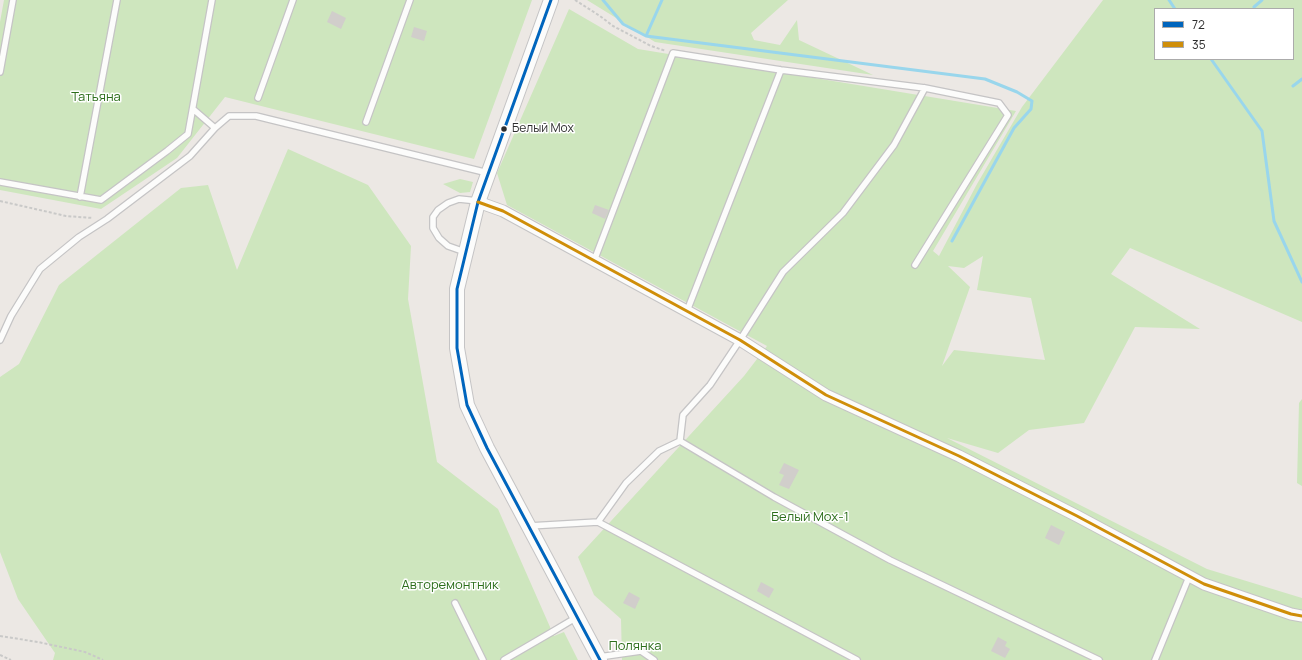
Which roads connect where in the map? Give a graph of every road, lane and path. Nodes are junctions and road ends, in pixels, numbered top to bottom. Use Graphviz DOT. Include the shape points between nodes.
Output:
graph roads {
  1 [pos="13,0"];
  2 [pos="117,0"];
  3 [pos="212,0"];
  4 [pos="293,0"];
  5 [pos="410,0"];
  6 [pos="551,0"];
  7 [pos="575,0"];
  8 [pos="673,53"];
  9 [pos="781,70"];
  10 [pos="0,72"];
  11 [pos="925,88"];
  12 [pos="258,98"];
  13 [pos="193,109"];
  14 [pos="366,122"];
  15 [pos="215,128"];
  16 [pos="488,173"];
  17 [pos="0,182"];
  18 [pos="80,197"];
  19 [pos="0,201"];
  20 [pos="478,202"];
  21 [pos="107,219"];
  22 [pos="465,252"];
  23 [pos="594,261"];
  24 [pos="914,266"];
  25 [pos="687,311"];
  26 [pos="0,340"];
  27 [pos="740,340"];
  28 [pos="680,441"];
  29 [pos="598,522"];
  30 [pos="528,526"];
  31 [pos="1189,577"];
  32 [pos="455,603"];
  33 [pos="1302,616"];
  34 [pos="577,617"];
  35 [pos="0,636"];
  36 [pos="0,656"];
  37 [pos="599,659"];
  38 [pos="11,660"];
  39 [pos="104,660"];
  40 [pos="483,660"];
  41 [pos="504,660"];
  42 [pos="654,660"];
  43 [pos="857,660"];
  44 [pos="1099,660"];
  45 [pos="1155,660"];
  1 -- 10 [label="lane"];
  2 -- 18 [label="lane"];
  3 -- 13 [label="lane"];
  4 -- 12 [label="lane"];
  5 -- 14 [label="lane"];
  6 -- 16 [label="street"];
  7 -- 8 [label="path" via="619,29 651,46"];
  8 -- 9 [label="lane"];
  8 -- 23 [label="lane"];
  9 -- 11 [label="lane"];
  9 -- 25 [label="lane"];
  11 -- 24 [label="lane" via="999,103 1008,115"];
  11 -- 27 [label="lane" via="894,145 843,213 783,272"];
  13 -- 15 [label="lane"];
  13 -- 18 [label="lane" via="188,134 167,152 101,200"];
  15 -- 16 [label="lane" via="229,116 256,116"];
  15 -- 21 [label="lane" via="190,156"];
  16 -- 20 [label="street"];
  17 -- 18 [label="lane"];
  19 -- 21 [label="path" via="66,216"];
  20 -- 22 [label="street"];
  20 -- 22 [label="lane" via="460,199 448,203 433,217 433,228 439,238 448,246"];
  20 -- 23 [label="street" via="503,211"];
  21 -- 26 [label="lane" via="79,237 40,269 11,316"];
  22 -- 30 [label="street" via="457,289 457,348 466,405"];
  23 -- 25 [label="street"];
  25 -- 27 [label="street"];
  27 -- 28 [label="lane" via="710,385 684,415"];
  27 -- 31 [label="street" via="826,395 959,456"];
  28 -- 29 [label="lane" via="659,451 626,483"];
  28 -- 44 [label="lane" via="774,497 890,560"];
  29 -- 30 [label="lane"];
  29 -- 43 [label="lane"];
  30 -- 34 [label="street"];
  31 -- 33 [label="street"];
  31 -- 45 [label="lane"];
  32 -- 40 [label="lane"];
  34 -- 37 [label="street"];
  34 -- 41 [label="lane"];
  35 -- 39 [label="path" via="85,652"];
  36 -- 38 [label="path"];
  37 -- 42 [label="lane" via="641,651"];
}
